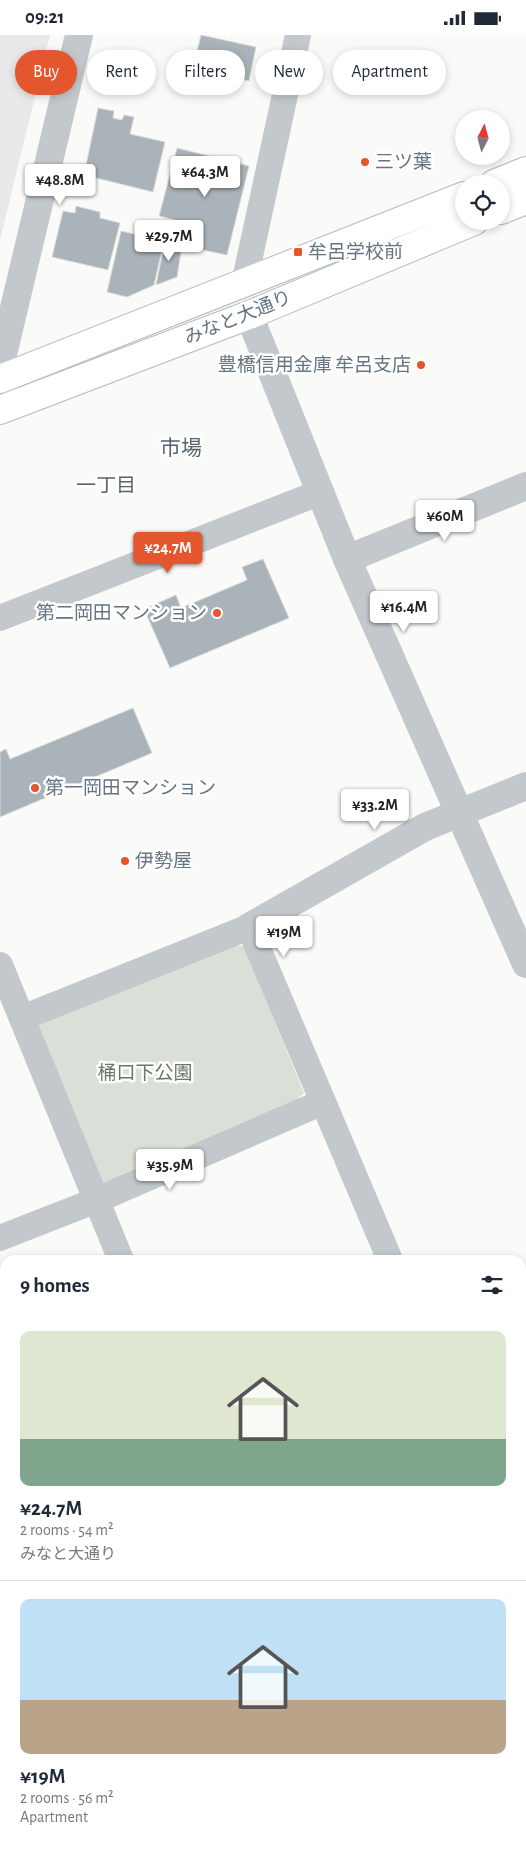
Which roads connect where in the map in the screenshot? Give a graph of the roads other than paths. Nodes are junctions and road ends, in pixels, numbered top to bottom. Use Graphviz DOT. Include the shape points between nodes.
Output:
graph roads {
  1 [pos="79,35"];
  2 [pos="298,35"];
  3 [pos="526,171"];
  4 [pos="510,178"];
  5 [pos="455,200"];
  6 [pos="526,200"];
  7 [pos="510,206"];
  8 [pos="455,229"];
  9 [pos="244,284"];
  10 [pos="249,315"];
  11 [pos="0,367"];
  12 [pos="0,379"];
  13 [pos="0,410"];
  14 [pos="526,486"];
  15 [pos="321,492"];
  16 [pos="347,559"];
  17 [pos="0,618"];
  18 [pos="526,786"];
  19 [pos="460,813"];
  20 [pos="248,927"];
  21 [pos="526,964"];
  22 [pos="0,965"];
  23 [pos="22,1018"];
  24 [pos="323,1102"];
  25 [pos="97,1201"];
  26 [pos="0,1238"];
  27 [pos="119,1255"];
  28 [pos="388,1255"];
  1 -- 11 [label="street"];
  2 -- 9 [label="street"];
  3 -- 4 [label="main road"];
  5 -- 9 [label="main road, みなと大通り"];
  6 -- 7 [label="main road"];
  8 -- 10 [label="main road, みなと大通り"];
  9 -- 12 [label="main road, みなと大通り"];
  10 -- 13 [label="main road, みなと大通り"];
  10 -- 15 [label="street"];
  14 -- 16 [label="street"];
  15 -- 16 [label="street"];
  15 -- 17 [label="street"];
  16 -- 19 [label="street"];
  18 -- 19 [label="street"];
  19 -- 20 [label="street" via="425,827"];
  19 -- 21 [label="street"];
  20 -- 23 [label="street"];
  20 -- 24 [label="street"];
  22 -- 23 [label="street"];
  23 -- 25 [label="street"];
  24 -- 25 [label="street"];
  24 -- 28 [label="street"];
  25 -- 26 [label="street"];
  25 -- 27 [label="street"];
}
